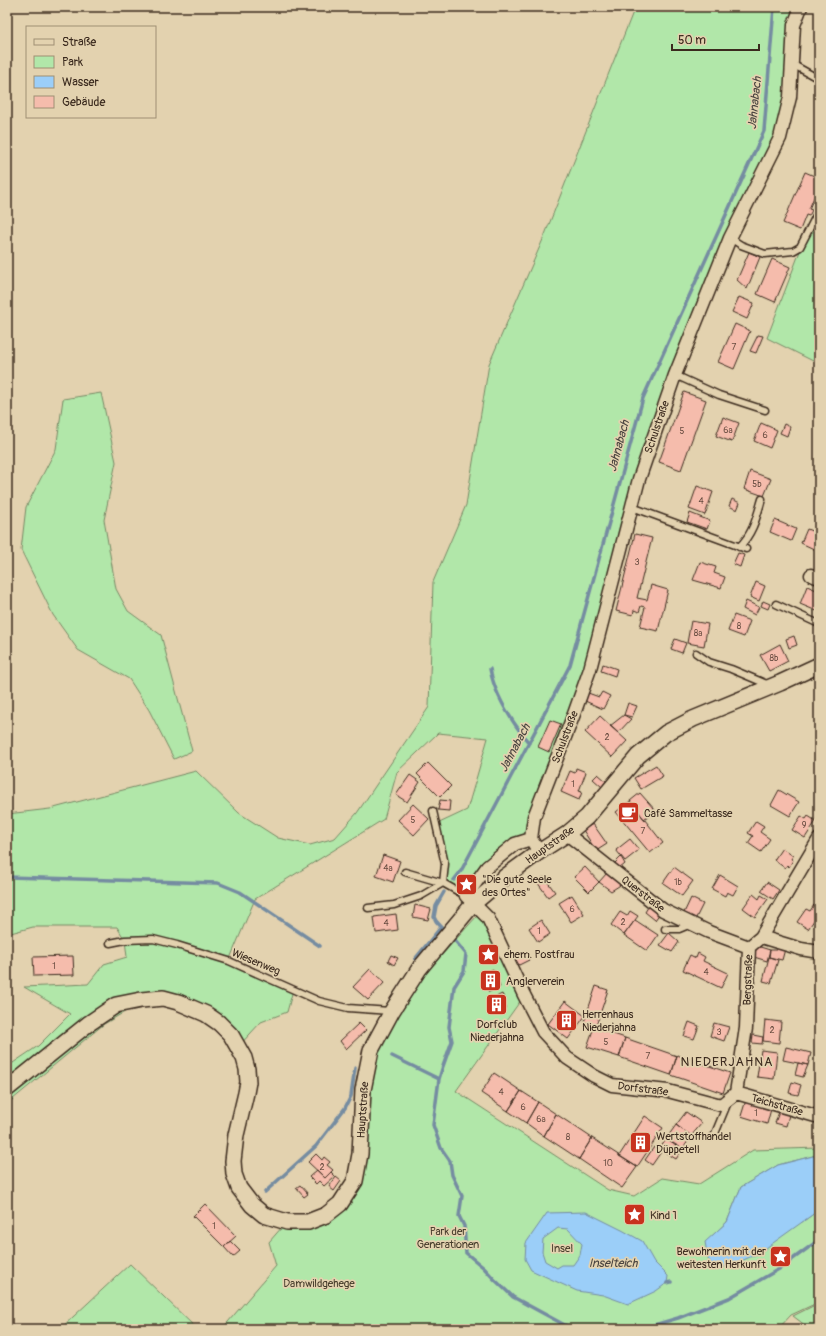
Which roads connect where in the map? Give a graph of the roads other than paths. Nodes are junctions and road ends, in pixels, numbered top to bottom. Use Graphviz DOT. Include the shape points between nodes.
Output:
graph roads {
  1 [pos="801,7"];
  2 [pos="792,64"];
  3 [pos="819,79"];
  4 [pos="819,210"];
  5 [pos="730,238"];
  6 [pos="676,375"];
  7 [pos="765,410"];
  8 [pos="762,499"];
  9 [pos="632,507"];
  10 [pos="739,547"];
  11 [pos="746,549"];
  12 [pos="776,604"];
  13 [pos="819,624"];
  14 [pos="696,653"];
  15 [pos="819,665"];
  16 [pos="772,686"];
  17 [pos="432,811"];
  18 [pos="567,834"];
  19 [pos="530,839"];
  20 [pos="819,839"];
  21 [pos="540,852"];
  22 [pos="405,872"];
  23 [pos="443,883"];
  24 [pos="470,899"];
  25 [pos="368,908"];
  26 [pos="691,924"];
  27 [pos="665,929"];
  28 [pos="761,937"];
  29 [pos="110,943"];
  30 [pos="749,947"];
  31 [pos="819,952"];
  32 [pos="392,1011"];
  33 [pos="7,1089"];
  34 [pos="732,1096"];
  35 [pos="819,1117"];
  36 [pos="714,1136"];
  1 -- 2 [label="street, Schulstraße" via="794,25"];
  2 -- 3 [label="lane"];
  2 -- 5 [label="street, Schulstraße" via="790,97 780,138"];
  4 -- 5 [label="lane" via="800,247 792,251 765,254"];
  5 -- 6 [label="street, Schulstraße"];
  6 -- 7 [label="lane" via="719,395"];
  6 -- 9 [label="street, Schulstraße" via="639,479"];
  8 -- 10 [label="lane" via="754,525"];
  9 -- 10 [label="lane"];
  9 -- 19 [label="street, Schulstraße" via="590,669 534,817"];
  10 -- 11 [label="lane"];
  12 -- 13 [label="lane"];
  14 -- 16 [label="lane" via="709,662"];
  15 -- 16 [label="street, Hauptstraße"];
  16 -- 18 [label="street, Hauptstraße" via="666,733 638,756 586,817"];
  17 -- 23 [label="lane" via="445,864"];
  18 -- 21 [label="street, Hauptstraße"];
  18 -- 26 [label="street, Querstraße" via="663,910"];
  19 -- 21 [label="street"];
  19 -- 24 [label="street" via="516,844 487,867"];
  20 -- 28 [label="street, Bergstraße"];
  21 -- 24 [label="street, Hauptstraße" via="496,884"];
  22 -- 23 [label="lane"];
  23 -- 24 [label="lane"];
  23 -- 25 [label="lane" via="421,896 394,905"];
  24 -- 32 [label="street, Hauptstraße" via="454,926 419,969"];
  24 -- 34 [label="street, Dorfstraße" via="488,918 543,1032 567,1058 594,1076 612,1084 668,1091 721,1105"];
  26 -- 27 [label="lane" via="679,929"];
  26 -- 30 [label="street, Querstraße"];
  28 -- 30 [label="street, Bergstraße"];
  28 -- 31 [label="street"];
  29 -- 32 [label="lane, Wiesenweg" via="153,939 229,961 319,1001 348,1008"];
  30 -- 34 [label="street, Bergstraße" via="746,1028"];
  32 -- 33 [label="street, Hauptstraße" via="371,1050 363,1090 360,1154 355,1181 340,1204 326,1216 308,1222 287,1222 264,1215 252,1205 239,1188 233,1162 236,1135 248,1082 247,1069 231,1035 220,1023 206,1014 163,998 116,1005 88,1024"];
  34 -- 35 [label="street, Teichstraße"];
  34 -- 36 [label="lane"];
}
